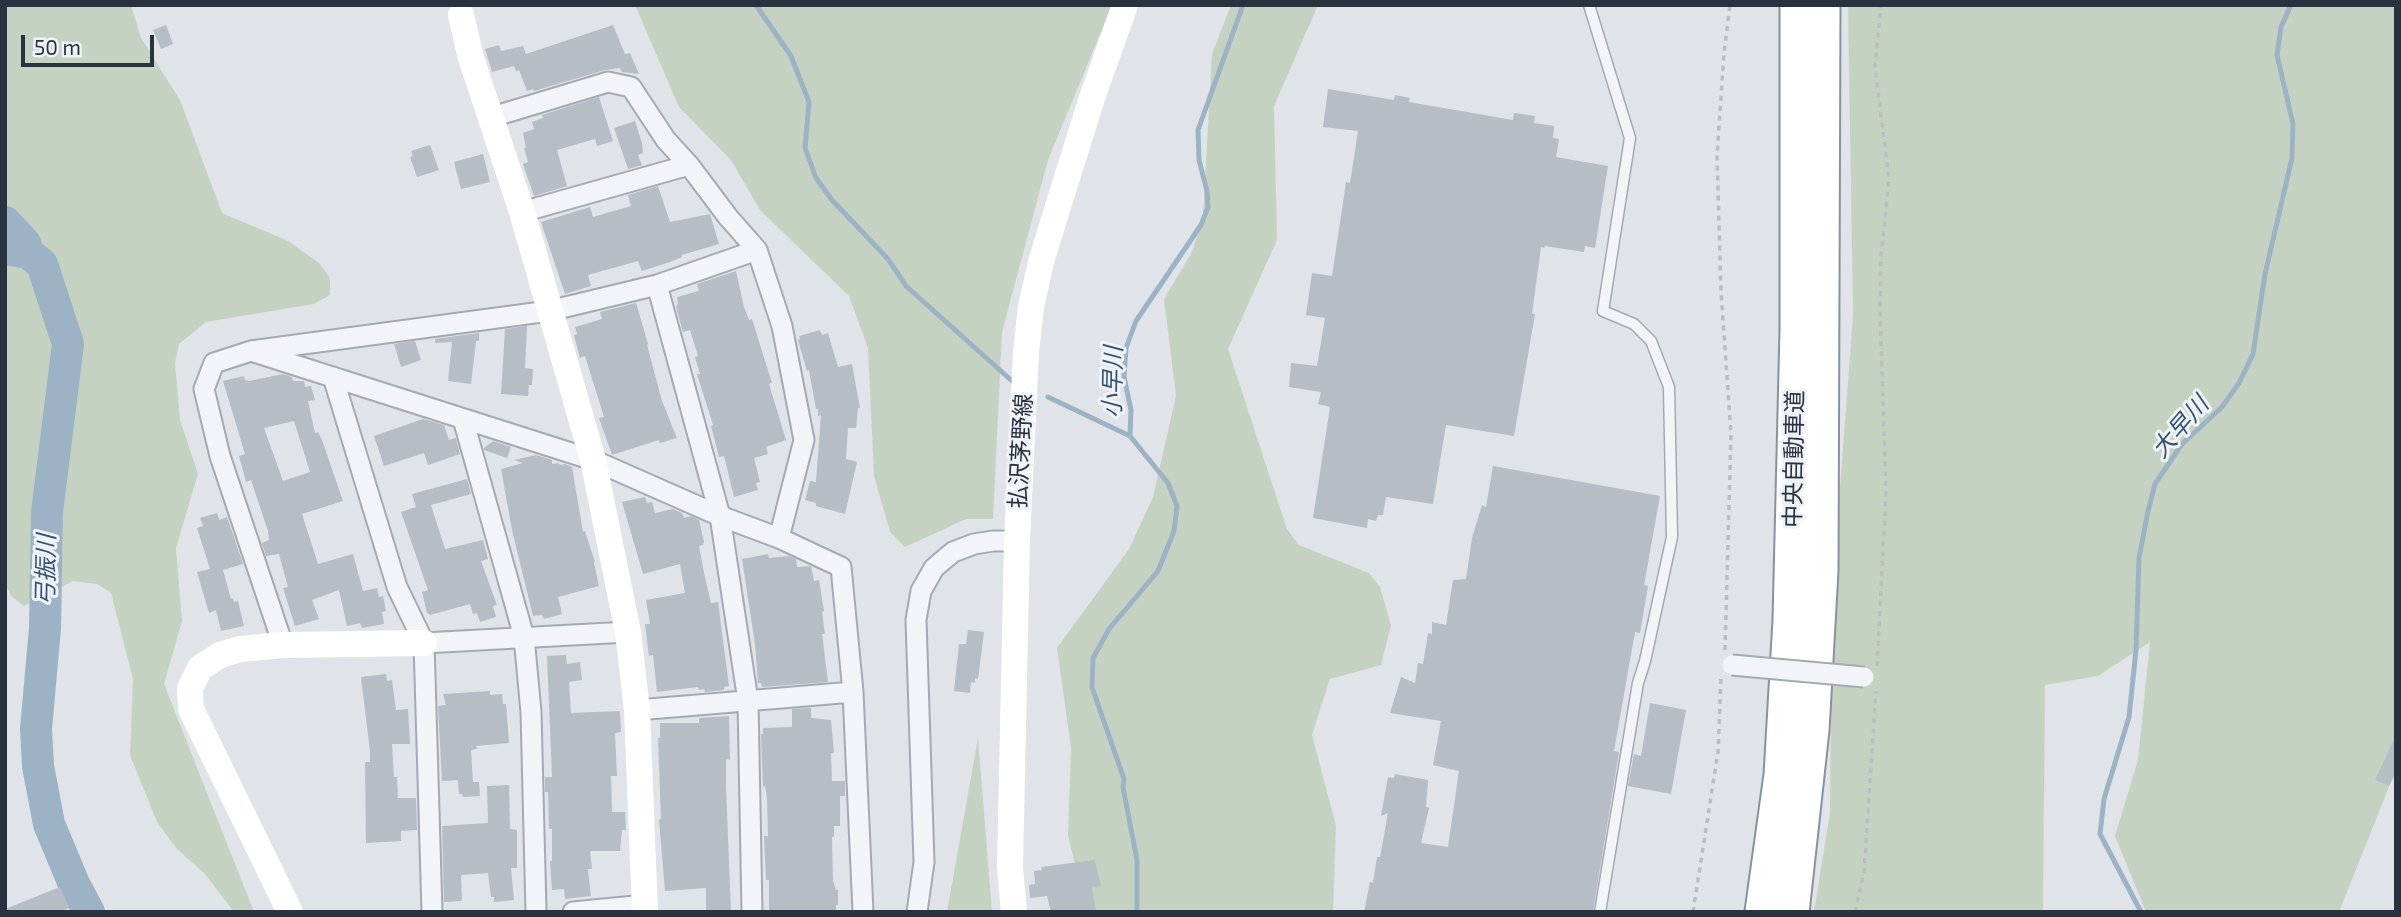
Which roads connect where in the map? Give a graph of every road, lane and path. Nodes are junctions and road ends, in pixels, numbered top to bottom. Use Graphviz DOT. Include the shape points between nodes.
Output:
graph roads {
  1 [pos="1125,5"];
  2 [pos="1588,5"];
  3 [pos="1730,5"];
  4 [pos="1797,5"];
  5 [pos="1823,5"];
  6 [pos="1881,5"];
  7 [pos="460,10"];
  8 [pos="492,117"];
  9 [pos="689,164"];
  10 [pos="522,212"];
  11 [pos="757,250"];
  12 [pos="657,285"];
  13 [pos="550,311"];
  14 [pos="251,351"];
  15 [pos="333,377"];
  16 [pos="463,419"];
  17 [pos="593,460"];
  18 [pos="720,516"];
  19 [pos="779,538"];
  20 [pos="1017,541"];
  21 [pos="628,632"];
  22 [pos="524,637"];
  23 [pos="424,643"];
  24 [pos="283,645"];
  25 [pos="1728,666"];
  26 [pos="1870,677"];
  27 [pos="853,692"];
  28 [pos="748,701"];
  29 [pos="637,710"];
  30 [pos="645,908"];
  31 [pos="290,912"];
  32 [pos="432,912"];
  33 [pos="536,912"];
  34 [pos="573,912"];
  35 [pos="752,912"];
  36 [pos="863,912"];
  37 [pos="917,912"];
  38 [pos="1014,912"];
  39 [pos="1600,912"];
  40 [pos="1693,912"];
  41 [pos="1762,912"];
  42 [pos="1792,912"];
  43 [pos="1855,912"];
  1 -- 20 [label="street, 払沢茅野線" via="1041,261 1031,307"];
  2 -- 39 [label="lane" via="1630,138 1603,311 1634,324 1651,341 1669,387 1672,524 1638,683"];
  3 -- 25 [label="path" via="1717,156 1731,434"];
  4 -- 41 [label="highway, 中央自動車道" via="1797,330 1790,620 1781,775"];
  5 -- 42 [label="highway, 中央自動車道" via="1821,571 1812,730"];
  6 -- 26 [label="path" via="1875,66 1889,180 1880,309 1886,494"];
  7 -- 8 [label="street"];
  8 -- 9 [label="street" via="608,82 631,86 666,140"];
  8 -- 10 [label="street"];
  9 -- 10 [label="street"];
  9 -- 11 [label="street"];
  10 -- 13 [label="street"];
  11 -- 12 [label="street"];
  11 -- 19 [label="street" via="782,326 804,440"];
  12 -- 13 [label="street"];
  12 -- 18 [label="street"];
  13 -- 14 [label="street"];
  13 -- 17 [label="street"];
  14 -- 15 [label="street"];
  14 -- 24 [label="street" via="214,363 204,389 220,456"];
  15 -- 16 [label="street"];
  15 -- 23 [label="street" via="397,587"];
  16 -- 17 [label="street"];
  16 -- 22 [label="street"];
  17 -- 18 [label="street"];
  17 -- 21 [label="street"];
  18 -- 19 [label="street"];
  18 -- 28 [label="street"];
  19 -- 27 [label="street" via="841,567"];
  20 -- 37 [label="street" via="984,542 953,552 934,568 921,591 916,620 924,862"];
  20 -- 38 [label="street, 払沢茅野線" via="1010,867"];
  21 -- 22 [label="street"];
  21 -- 29 [label="street"];
  22 -- 23 [label="street"];
  22 -- 33 [label="street" via="531,712"];
  23 -- 24 [label="street"];
  23 -- 32 [label="street"];
  24 -- 31 [label="street" via="240,649 200,668 191,688 191,709"];
  25 -- 26 [label="street, bridge"];
  25 -- 40 [label="path" via="1720,683 1718,752"];
  26 -- 43 [label="path" via="1864,872"];
  27 -- 28 [label="street"];
  27 -- 36 [label="street"];
  28 -- 29 [label="street"];
  28 -- 35 [label="street"];
  29 -- 30 [label="street"];
  30 -- 34 [label="street"];
}
